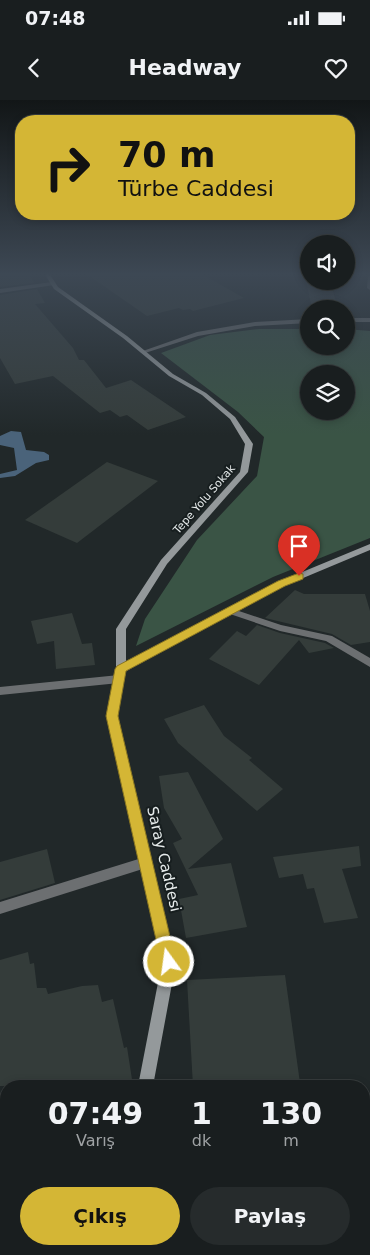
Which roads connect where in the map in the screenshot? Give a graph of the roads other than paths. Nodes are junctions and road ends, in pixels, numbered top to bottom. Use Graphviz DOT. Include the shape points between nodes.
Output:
graph roads {
  1 [pos="109,327"];
  2 [pos="238,327"];
  3 [pos="143,352"];
  4 [pos="370,547"];
  5 [pos="230,611"];
  6 [pos="370,663"];
  7 [pos="120,674"];
  8 [pos="0,691"];
  9 [pos="145,863"];
  10 [pos="0,908"];
  11 [pos="147,1080"];
  1 -- 3 [label="street, Tepe Yolu Sokak"];
  2 -- 3 [label="street" via="197,334"];
  3 -- 7 [label="street, Tepe Yolu Sokak" via="233,418 249,444 244,472 164,562 121,629"];
  4 -- 5 [label="street" via="281,584"];
  5 -- 6 [label="street" via="280,628 329,638"];
  5 -- 7 [label="street"];
  7 -- 8 [label="street"];
  7 -- 9 [label="street, Saray Caddesi" via="112,716"];
  9 -- 10 [label="street"];
  9 -- 11 [label="street, Saray Caddesi" via="169,962"];
}
